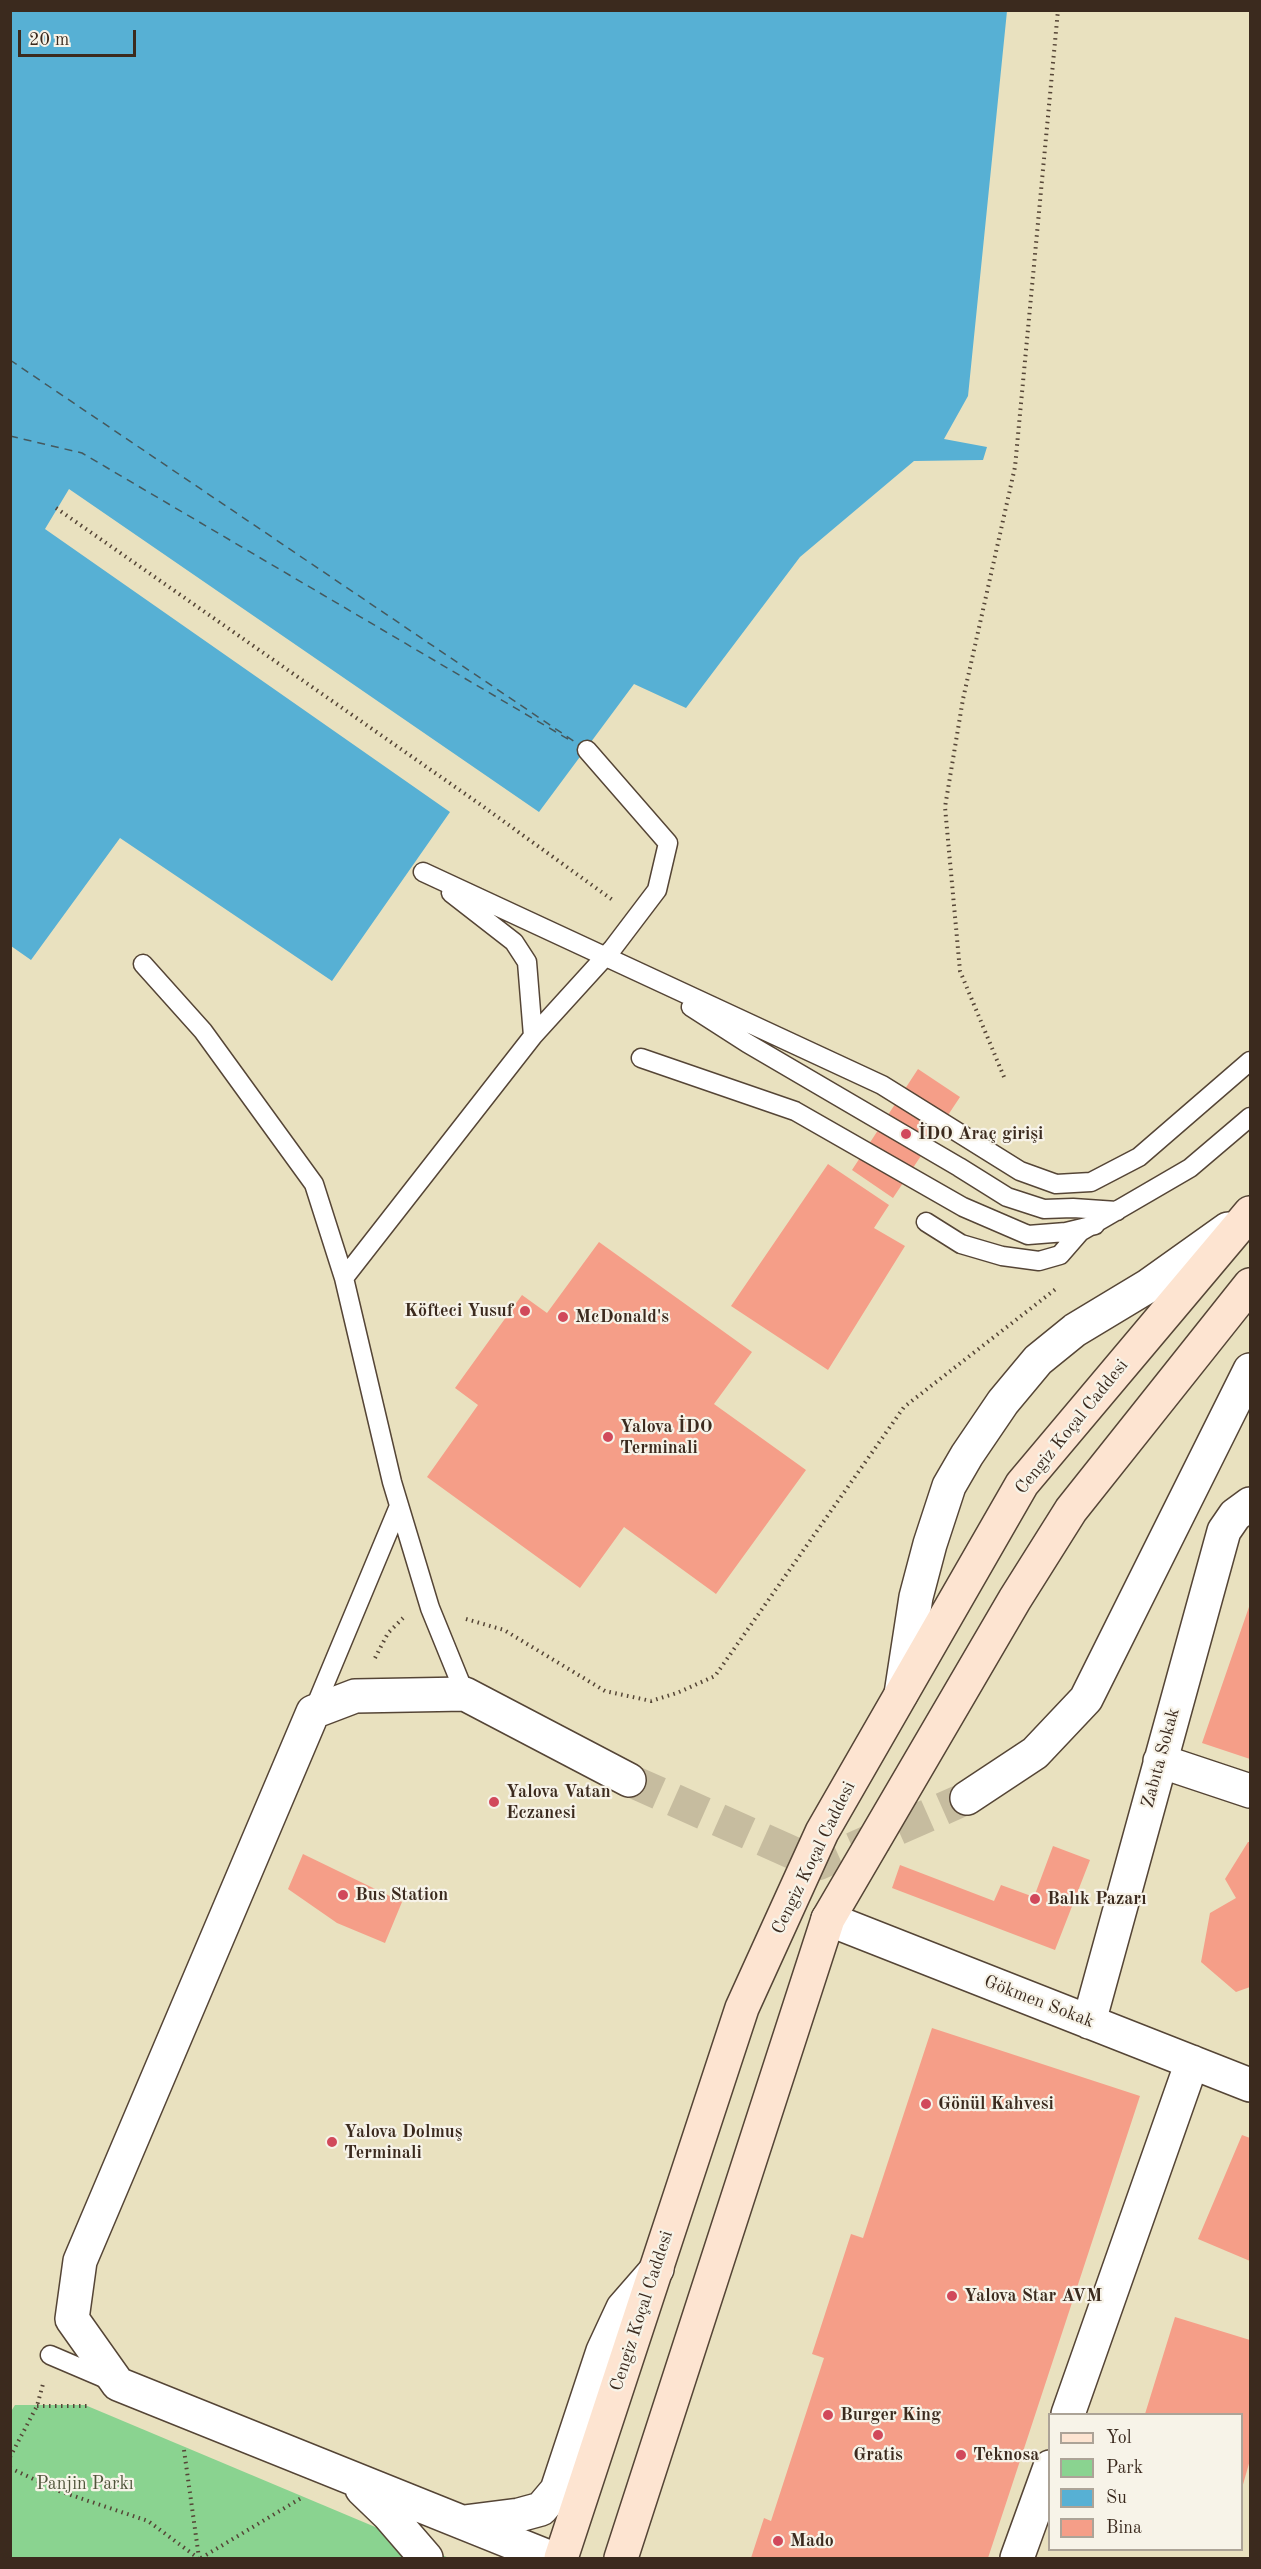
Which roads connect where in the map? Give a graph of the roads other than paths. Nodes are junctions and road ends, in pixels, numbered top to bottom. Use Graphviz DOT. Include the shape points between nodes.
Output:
graph roads {
  1 [pos="587,750"];
  2 [pos="605,956"];
  3 [pos="143,964"];
  4 [pos="633,969"];
  5 [pos="533,1036"];
  6 [pos="641,1058"];
  7 [pos="1251,1062"];
  8 [pos="1251,1117"];
  9 [pos="1117,1210"];
  10 [pos="1251,1212"];
  11 [pos="926,1222"];
  12 [pos="1095,1225"];
  13 [pos="344,1278"];
  14 [pos="1251,1285"];
  15 [pos="1251,1370"];
  16 [pos="1251,1504"];
  17 [pos="399,1506"];
  18 [pos="465,1694"];
  19 [pos="901,1694"];
  20 [pos="313,1712"];
  21 [pos="1160,1761"];
  22 [pos="628,1780"];
  23 [pos="1251,1791"];
  24 [pos="967,1798"];
  25 [pos="828,1920"];
  26 [pos="1089,2022"];
  27 [pos="1192,2062"];
  28 [pos="1251,2085"];
  29 [pos="657,2269"];
  30 [pos="50,2355"];
  31 [pos="118,2384"];
  32 [pos="1069,2413"];
  33 [pos="1048,2472"];
  34 [pos="349,2477"];
  35 [pos="462,2523"];
  36 [pos="426,2559"];
  37 [pos="551,2559"];
  38 [pos="561,2559"];
  39 [pos="621,2559"];
  40 [pos="1017,2559"];
  1 -- 2 [label="lane" via="668,843 657,890"];
  2 -- 4 [label="lane"];
  2 -- 5 [label="lane"];
  2 -- 5 [label="lane" via="423,872 514,942 527,962"];
  3 -- 13 [label="lane" via="203,1031 314,1184"];
  4 -- 7 [label="lane" via="882,1085 1020,1171 1056,1184 1091,1182 1139,1157"];
  4 -- 9 [label="lane" via="747,1043 1006,1197 1044,1209"];
  5 -- 13 [label="lane"];
  6 -- 12 [label="lane" via="795,1111 963,1208 1028,1235"];
  8 -- 9 [label="lane" via="1190,1168"];
  9 -- 12 [label="lane"];
  10 -- 19 [label="street, Cengiz Koçal Caddesi" via="1022,1484"];
  10 -- 19 [label="street" via="1148,1286 1075,1330 1038,1360 1003,1402 949,1486 916,1597"];
  11 -- 12 [label="lane" via="961,1244 1039,1261 1060,1255 1080,1232"];
  13 -- 17 [label="lane"];
  14 -- 25 [label="street" via="1071,1510 1014,1599"];
  15 -- 24 [label="street" via="1086,1699 1035,1753"];
  16 -- 21 [label="street, Zabıta Sokak" via="1235,1515 1224,1531"];
  17 -- 18 [label="lane" via="430,1608"];
  17 -- 20 [label="lane"];
  18 -- 20 [label="street" via="355,1696"];
  18 -- 22 [label="street"];
  19 -- 29 [label="street, Cengiz Koçal Caddesi" via="822,1832 742,2008"];
  20 -- 31 [label="street" via="80,2261 72,2319"];
  21 -- 23 [label="street"];
  21 -- 26 [label="street, Zabıta Sokak"];
  25 -- 26 [label="street, Gökmen Sokak"];
  25 -- 39 [label="street"];
  26 -- 27 [label="street, Gökmen Sokak"];
  27 -- 28 [label="street, Gökmen Sokak"];
  27 -- 32 [label="street"];
  29 -- 35 [label="street" via="623,2308 603,2352 557,2490 542,2508 519,2516"];
  29 -- 38 [label="street, Cengiz Koçal Caddesi"];
  30 -- 31 [label="lane"];
  31 -- 34 [label="street"];
  33 -- 40 [label="street"];
  34 -- 35 [label="street"];
  34 -- 36 [label="street" via="388,2514"];
  35 -- 37 [label="street"];
}
